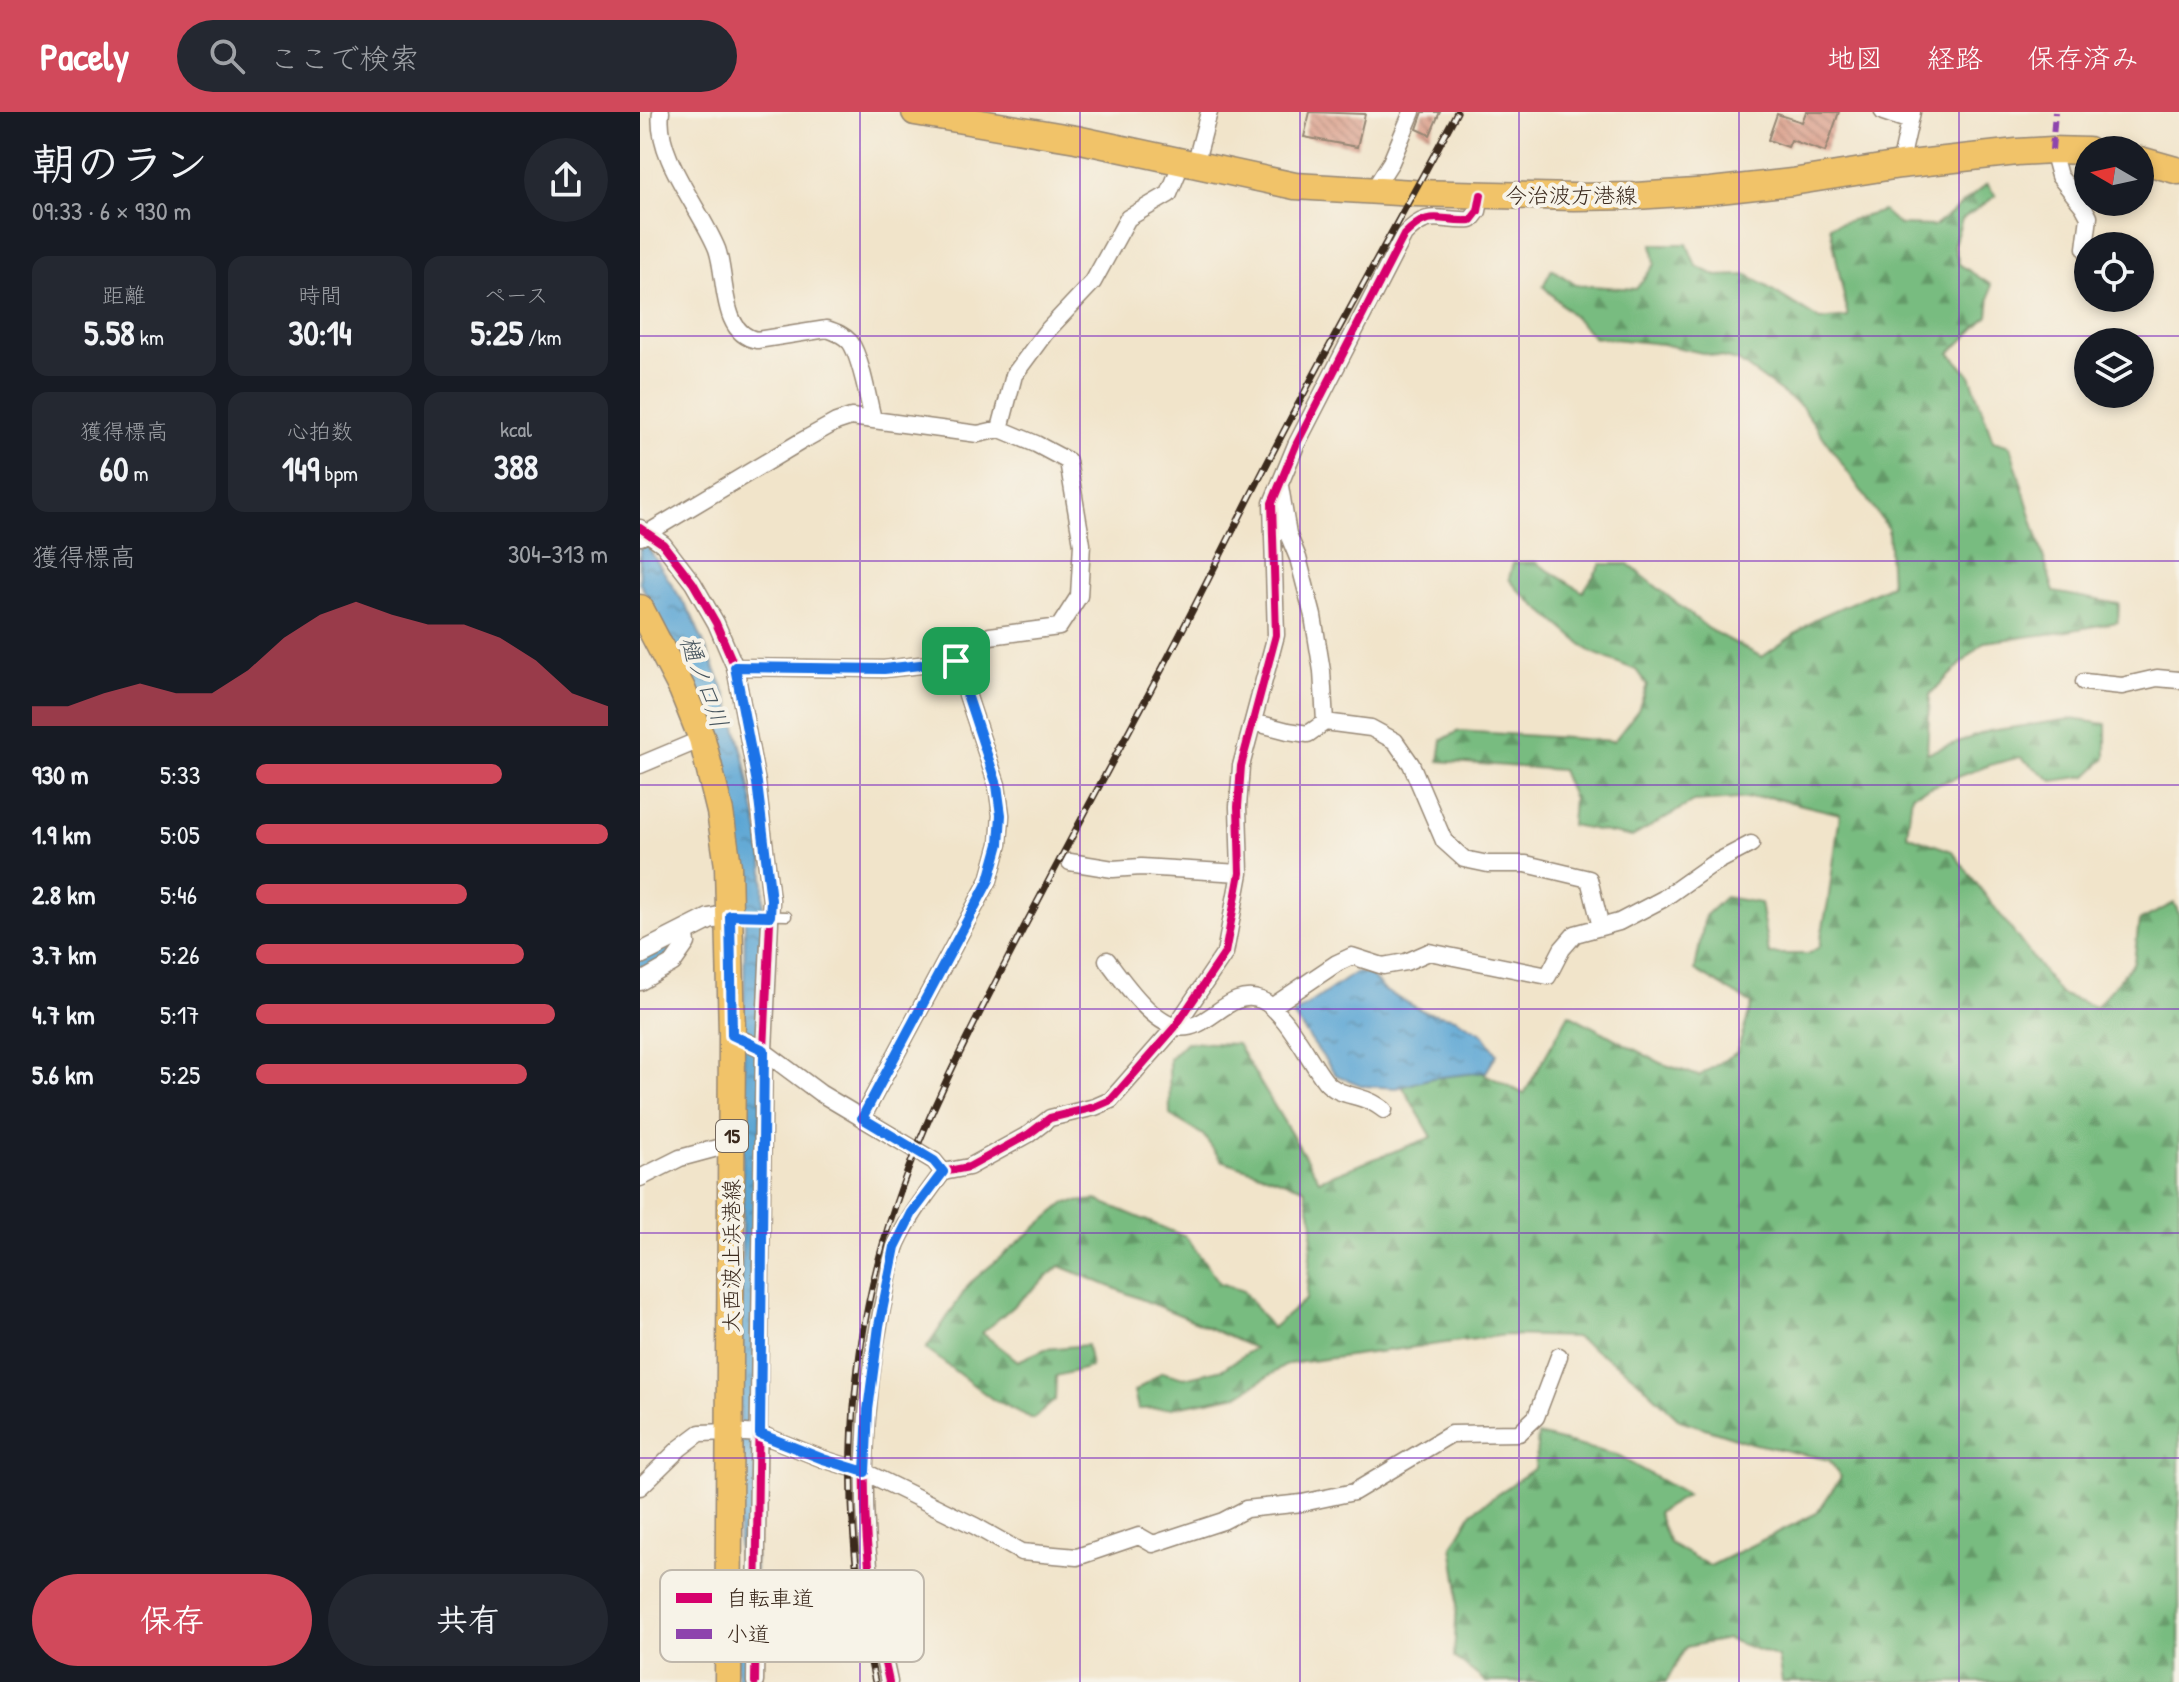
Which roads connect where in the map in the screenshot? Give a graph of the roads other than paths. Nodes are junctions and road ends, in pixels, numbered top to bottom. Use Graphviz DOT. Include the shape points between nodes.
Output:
graph roads {
  1 [pos="661,112"];
  2 [pos="915,112"];
  3 [pos="1209,112"];
  4 [pos="1412,112"];
  5 [pos="1883,112"];
  6 [pos="1911,116"];
  7 [pos="996,119"];
  8 [pos="2052,150"];
  9 [pos="2074,151"];
  10 [pos="1189,164"];
  11 [pos="2154,164"];
  12 [pos="1900,165"];
  13 [pos="2179,171"];
  14 [pos="1372,192"];
  15 [pos="1481,195"];
  16 [pos="2087,232"];
  17 [pos="873,419"];
  18 [pos="1000,429"];
  19 [pos="1280,484"];
  20 [pos="642,534"];
  21 [pos="640,608"];
  22 [pos="956,661"];
  23 [pos="735,667"];
  24 [pos="2179,680"];
  25 [pos="2084,682"];
  26 [pos="1253,722"];
  27 [pos="1325,722"];
  28 [pos="702,739"];
  29 [pos="640,765"];
  30 [pos="1751,844"];
  31 [pos="1070,862"];
  32 [pos="1240,873"];
  33 [pos="736,915"];
  34 [pos="774,916"];
  35 [pos="1601,927"];
  36 [pos="685,931"];
  37 [pos="640,954"];
  38 [pos="1107,960"];
  39 [pos="640,982"];
  40 [pos="1273,1006"];
  41 [pos="1175,1027"];
  42 [pos="736,1037"];
  43 [pos="761,1048"];
  44 [pos="1384,1110"];
  45 [pos="862,1118"];
  46 [pos="732,1144"];
  47 [pos="943,1172"];
  48 [pos="640,1178"];
  49 [pos="1559,1356"];
  50 [pos="730,1432"];
  51 [pos="760,1434"];
  52 [pos="865,1472"];
  53 [pos="640,1487"];
  54 [pos="729,1570"];
  55 [pos="757,1570"];
  56 [pos="870,1570"];
  57 [pos="728,1662"];
  58 [pos="755,1662"];
  59 [pos="885,1662"];
  60 [pos="728,1682"];
  61 [pos="755,1682"];
  62 [pos="889,1682"];
  1 -- 17 [label="street" via="663,147 718,252 737,328 757,340 827,329 838,333 856,354"];
  2 -- 7 [label="main road, 今治波方港線"];
  3 -- 10 [label="street"];
  4 -- 14 [label="street"];
  5 -- 6 [label="street"];
  6 -- 12 [label="street"];
  7 -- 10 [label="main road, 今治波方港線"];
  8 -- 9 [label="main road, 今治波方港線"];
  8 -- 12 [label="main road, 今治波方港線"];
  8 -- 16 [label="street" via="2059,176 2089,217"];
  10 -- 14 [label="main road, 今治波方港線" via="1295,186"];
  10 -- 18 [label="street" via="1169,194 1128,218 1093,282 1020,365"];
  11 -- 13 [label="main road"];
  12 -- 15 [label="main road, 今治波方港線" via="1710,191"];
  14 -- 15 [label="main road, 今治波方港線"];
  15 -- 19 [label="street" via="1471,220 1431,217 1404,235"];
  17 -- 18 [label="street" via="978,434"];
  17 -- 20 [label="street" via="836,422"];
  18 -- 22 [label="street" via="1068,461 1082,544 1079,596 1059,627 990,636"];
  19 -- 26 [label="street" via="1272,503 1276,635"];
  19 -- 27 [label="street" via="1288,534 1313,616"];
  20 -- 23 [label="street" via="663,544 693,583"];
  21 -- 28 [label="main road, 大西波止浜港線 / 15"];
  22 -- 23 [label="street" via="884,669"];
  22 -- 45 [label="street" via="997,785 999,844 989,880"];
  23 -- 34 [label="street"];
  24 -- 25 [label="street" via="2157,678 2122,686"];
  26 -- 27 [label="street" via="1308,734"];
  26 -- 32 [label="street" via="1241,766"];
  27 -- 35 [label="street" via="1371,728 1395,741 1411,764 1444,841 1464,859 1526,864 1589,879"];
  28 -- 29 [label="street"];
  28 -- 33 [label="main road, 大西波止浜港線 / 15"];
  30 -- 35 [label="street" via="1663,899"];
  31 -- 32 [label="street" via="1113,869"];
  32 -- 41 [label="street" via="1225,953"];
  33 -- 34 [label="lane"];
  33 -- 36 [label="street" via="709,919"];
  33 -- 42 [label="main road, 大西波止浜港線 / 15"];
  34 -- 43 [label="street"];
  35 -- 40 [label="street" via="1575,934 1548,976 1429,952 1383,966 1352,956"];
  36 -- 37 [label="street"];
  36 -- 39 [label="street" via="687,943 673,963"];
  38 -- 41 [label="street" via="1136,998"];
  40 -- 41 [label="street" via="1257,998 1238,999 1193,1027"];
  40 -- 44 [label="street" via="1327,1083"];
  41 -- 47 [label="street" via="1111,1100 1050,1118 969,1167"];
  42 -- 43 [label="street"];
  42 -- 46 [label="main road, 大西波止浜港線 / 15"];
  43 -- 45 [label="street"];
  43 -- 51 [label="street"];
  45 -- 47 [label="street" via="934,1161"];
  46 -- 48 [label="street" via="680,1158"];
  46 -- 50 [label="main road, 大西波止浜港線 / 15"];
  47 -- 52 [label="street" via="912,1213 895,1247 879,1326"];
  49 -- 52 [label="street" via="1536,1417 1519,1433 1451,1434 1354,1492 1246,1509 1153,1544 1139,1536 1077,1557 1021,1552"];
  50 -- 51 [label="street"];
  50 -- 53 [label="street" via="700,1433"];
  50 -- 54 [label="main road, 大西波止浜港線 / 15"];
  51 -- 52 [label="street"];
  51 -- 55 [label="street"];
  52 -- 56 [label="street"];
  57 -- 60 [label="main road, 大西波止浜港線 / 15"];
  58 -- 61 [label="street"];
  59 -- 62 [label="street"];
}
